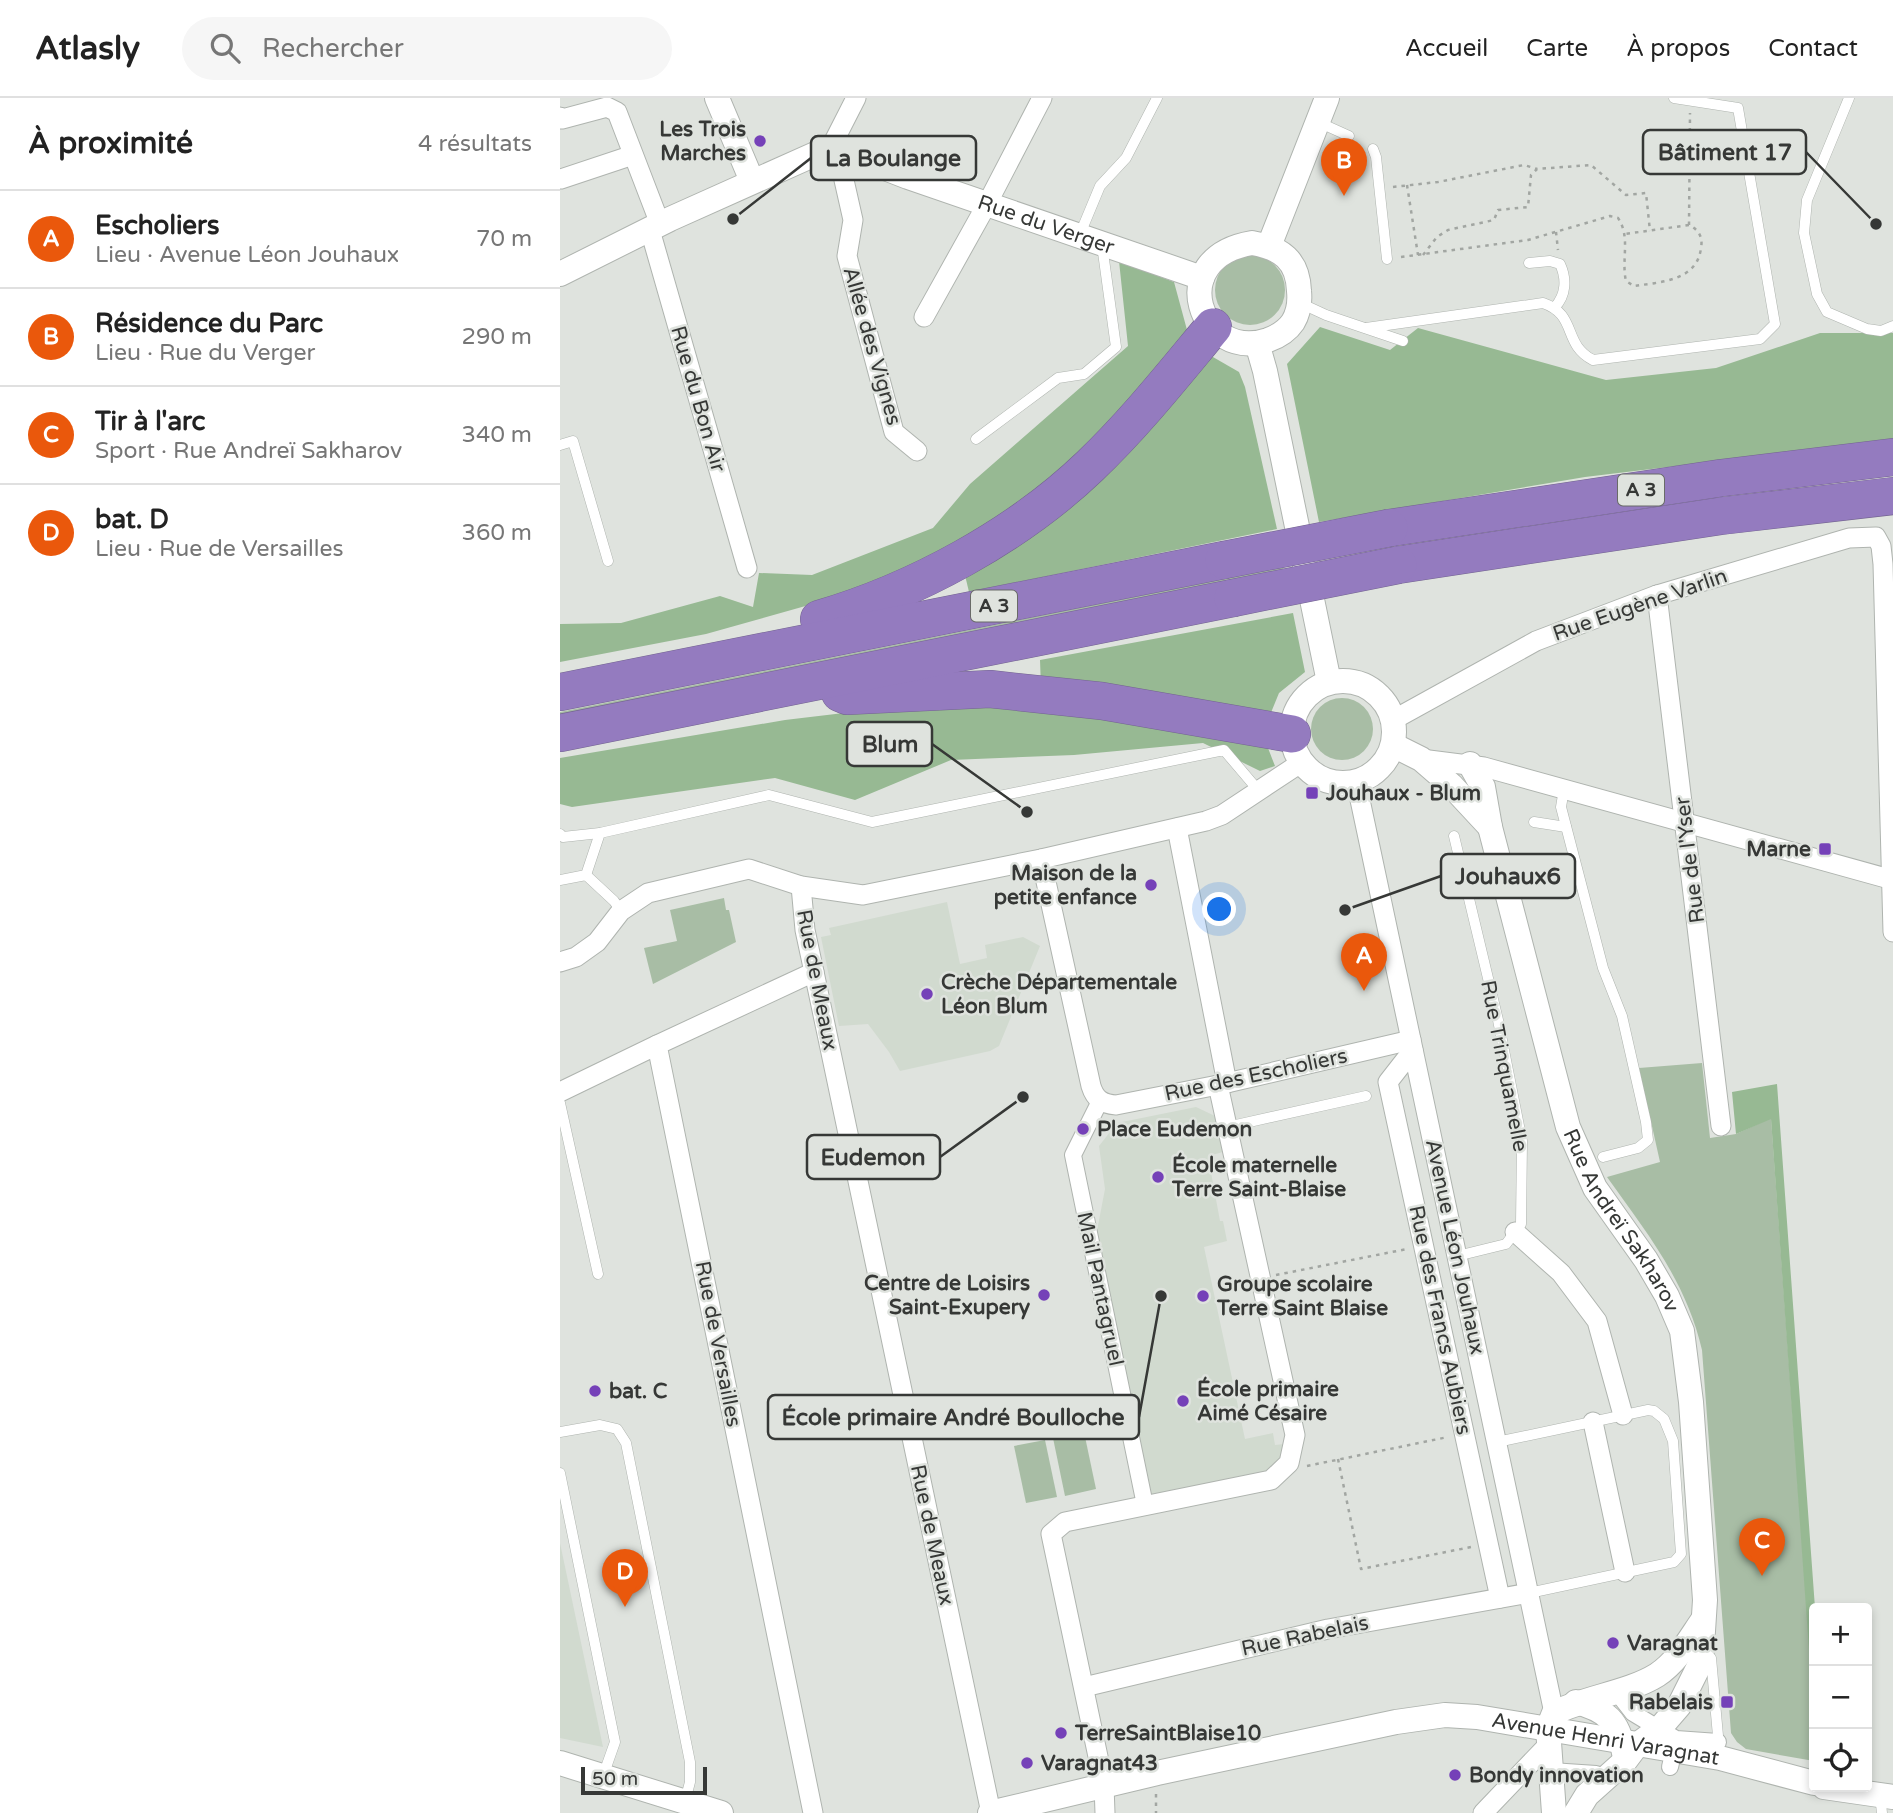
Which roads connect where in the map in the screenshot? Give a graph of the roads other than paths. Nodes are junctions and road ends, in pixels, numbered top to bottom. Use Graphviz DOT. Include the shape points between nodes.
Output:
graph roads {
  1 [pos="717,98"];
  2 [pos="856,98"];
  3 [pos="1042,98"];
  4 [pos="1157,98"];
  5 [pos="1327,98"];
  6 [pos="1674,98"];
  7 [pos="1849,98"];
  8 [pos="560,117"];
  9 [pos="1318,122"];
  10 [pos="1349,136"];
  11 [pos="1373,149"];
  12 [pos="827,150"];
  13 [pos="633,155"];
  14 [pos="561,179"];
  15 [pos="752,181"];
  16 [pos="987,204"];
  17 [pos="655,227"];
  18 [pos="1090,238"];
  19 [pos="1269,246"];
  20 [pos="1387,259"];
  21 [pos="1530,263"];
  22 [pos="560,274"];
  23 [pos="1202,278"];
  24 [pos="1300,303"];
  25 [pos="1555,307"];
  26 [pos="924,317"];
  27 [pos="1893,326"];
  28 [pos="1213,327"];
  29 [pos="1366,328"];
  30 [pos="1403,341"];
  31 [pos="1257,343"];
  32 [pos="976,439"];
  33 [pos="560,445"];
  34 [pos="917,451"];
  35 [pos="1893,457"];
  36 [pos="1893,496"];
  37 [pos="608,561"];
  38 [pos="1888,563"];
  39 [pos="747,568"];
  40 [pos="1657,595"];
  41 [pos="764,651"];
  42 [pos="1329,682"];
  43 [pos="809,683"];
  44 [pos="560,692"];
  45 [pos="1393,720"];
  46 [pos="560,733"];
  47 [pos="1393,745"];
  48 [pos="1297,748"];
  49 [pos="1421,759"];
  50 [pos="1470,764"];
  51 [pos="1513,775"];
  52 [pos="1356,781"];
  53 [pos="1483,787"];
  54 [pos="1564,789"];
  55 [pos="1258,790"];
  56 [pos="1534,822"];
  57 [pos="1686,823"];
  58 [pos="1490,827"];
  59 [pos="1566,827"];
  60 [pos="1177,828"];
  61 [pos="560,834"];
  62 [pos="600,834"];
  63 [pos="1454,836"];
  64 [pos="1041,859"];
  65 [pos="586,875"];
  66 [pos="1892,879"];
  67 [pos="560,880"];
  68 [pos="801,886"];
  69 [pos="621,911"];
  70 [pos="1893,932"];
  71 [pos="560,962"];
  72 [pos="814,972"];
  73 [pos="657,1045"];
  74 [pos="1412,1045"];
  75 [pos="1222,1084"];
  76 [pos="560,1092"];
  77 [pos="1366,1096"];
  78 [pos="1100,1101"];
  79 [pos="560,1103"];
  80 [pos="1721,1126"];
  81 [pos="1227,1127"];
  82 [pos="1603,1157"];
  83 [pos="1516,1232"];
  84 [pos="1457,1256"];
  85 [pos="598,1274"];
  86 [pos="1623,1415"];
  87 [pos="1593,1422"];
  88 [pos="560,1432"];
  89 [pos="1497,1442"];
  90 [pos="560,1472"];
  91 [pos="1146,1505"];
  92 [pos="1625,1572"];
  93 [pos="1529,1593"];
  94 [pos="1500,1598"];
  95 [pos="1704,1610"];
  96 [pos="1084,1686"];
  97 [pos="1616,1691"];
  98 [pos="1556,1722"];
  99 [pos="1624,1743"];
  100 [pos="1670,1746"];
  101 [pos="1719,1750"];
  102 [pos="560,1763"];
  103 [pos="1551,1771"];
  104 [pos="602,1776"];
  105 [pos="1809,1781"];
  106 [pos="1604,1782"];
  107 [pos="1809,1783"];
  108 [pos="1104,1785"];
  109 [pos="1847,1792"];
  110 [pos="1885,1801"];
  111 [pos="684,1802"];
  112 [pos="721,1813"];
  113 [pos="813,1813"];
  114 [pos="990,1813"];
  115 [pos="1105,1813"];
  116 [pos="1483,1813"];
  117 [pos="1554,1813"];
  118 [pos="1576,1813"];
  1 -- 15 [label="street"];
  2 -- 12 [label="street"];
  3 -- 16 [label="street"];
  4 -- 18 [label="lane" via="1126,158 1100,186"];
  5 -- 9 [label="street"];
  6 -- 25 [label="lane" via="1738,108 1775,324 1760,339 1593,360 1582,354 1566,319"];
  7 -- 27 [label="lane" via="1807,200 1804,233 1817,294 1827,312 1867,329 1881,331"];
  8 -- 13 [label="street, Rue du Bon Air" via="607,107 617,112"];
  9 -- 10 [label="lane"];
  9 -- 19 [label="street"];
  11 -- 20 [label="lane"];
  12 -- 15 [label="street"];
  12 -- 16 [label="street, Rue du Verger"];
  12 -- 34 [label="street, Allée des Vignes" via="853,220 847,256 894,432"];
  13 -- 14 [label="street"];
  13 -- 17 [label="street, Rue du Bon Air"];
  15 -- 17 [label="street"];
  16 -- 18 [label="street, Rue du Verger"];
  16 -- 26 [label="street"];
  17 -- 22 [label="street"];
  17 -- 39 [label="street, Rue du Bon Air"];
  18 -- 23 [label="street, Rue du Verger"];
  18 -- 32 [label="lane" via="1116,347 1084,374 1059,379"];
  19 -- 23 [label="street" via="1234,246 1214,259"];
  19 -- 24 [label="street" via="1288,257 1299,276"];
  21 -- 25 [label="lane" via="1560,264 1565,292"];
  23 -- 28 [label="street" via="1201,312"];
  24 -- 29 [label="lane"];
  24 -- 31 [label="street" via="1288,330"];
  25 -- 29 [label="lane" via="1543,303"];
  28 -- 31 [label="street" via="1233,341"];
  28 -- 41 [label="highway" via="1136,419 1087,468 1027,517 970,554 862,606 812,621"];
  29 -- 30 [label="lane"];
  31 -- 42 [label="street"];
  33 -- 37 [label="lane" via="573,441"];
  35 -- 41 [label="highway, A 3, bridge" via="1389,528"];
  36 -- 43 [label="highway, A 3, bridge" via="1721,516 1398,565"];
  38 -- 40 [label="street, Rue Eugène Varlin" via="1876,537 1849,538"];
  38 -- 66 [label="street"];
  40 -- 45 [label="street, Rue Eugène Varlin" via="1536,641"];
  40 -- 57 [label="street, Rue de l'Yser"];
  41 -- 44 [label="highway, A 3"];
  42 -- 45 [label="street" via="1362,683 1387,705"];
  42 -- 48 [label="street" via="1301,702 1294,717"];
  43 -- 46 [label="highway, A 3"];
  43 -- 48 [label="highway" via="847,696 990,689 1102,701"];
  45 -- 47 [label="street"];
  47 -- 49 [label="street, Rue Andreï Sakharov"];
  47 -- 52 [label="street" via="1377,770"];
  48 -- 52 [label="street" via="1311,772 1323,779"];
  48 -- 55 [label="street"];
  49 -- 50 [label="street"];
  49 -- 53 [label="lane" via="1469,788"];
  49 -- 58 [label="street, Rue Andreï Sakharov"];
  50 -- 51 [label="street"];
  50 -- 53 [label="street, Rue Andreï Sakharov"];
  51 -- 53 [label="street"];
  51 -- 54 [label="street"];
  52 -- 74 [label="street, Avenue Léon Jouhaux"];
  53 -- 58 [label="street, Rue Andreï Sakharov"];
  54 -- 57 [label="street"];
  54 -- 59 [label="lane" via="1561,807"];
  55 -- 60 [label="street" via="1222,815"];
  55 -- 62 [label="lane" via="1224,750 872,822 769,795"];
  56 -- 59 [label="lane"];
  57 -- 66 [label="street"];
  57 -- 80 [label="street, Rue de l'Yser"];
  58 -- 95 [label="street, Rue Andreï Sakharov" via="1568,1127 1594,1188 1646,1260 1682,1331 1692,1402"];
  59 -- 82 [label="lane" via="1604,968 1622,1016 1648,1139 1638,1148"];
  60 -- 64 [label="street"];
  60 -- 75 [label="street"];
  61 -- 62 [label="lane"];
  62 -- 65 [label="lane"];
  63 -- 83 [label="lane, Rue Trinquamelle" via="1522,1141 1521,1224"];
  64 -- 68 [label="street" via="863,895"];
  64 -- 78 [label="street" via="1091,1086"];
  65 -- 67 [label="lane"];
  65 -- 69 [label="lane"];
  66 -- 70 [label="street"];
  68 -- 69 [label="street" via="749,869 648,893"];
  68 -- 72 [label="street, Rue de Meaux"];
  69 -- 71 [label="street" via="597,942"];
  72 -- 73 [label="street"];
  72 -- 114 [label="street, Rue de Meaux"];
  73 -- 76 [label="street"];
  73 -- 113 [label="street, Rue de Versailles"];
  74 -- 75 [label="street, Rue des Escholiers"];
  74 -- 84 [label="street, Avenue Léon Jouhaux"];
  74 -- 94 [label="street, Rue des Francs Aubiers" via="1388,1082"];
  75 -- 78 [label="street, Rue des Escholiers" via="1116,1105"];
  75 -- 81 [label="street"];
  77 -- 81 [label="lane"];
  78 -- 91 [label="street, Mail Pantagruel" via="1073,1155"];
  79 -- 85 [label="lane"];
  81 -- 91 [label="street" via="1294,1435 1289,1463 1271,1480"];
  83 -- 84 [label="lane" via="1506,1244"];
  83 -- 86 [label="street" via="1561,1273 1597,1321"];
  84 -- 89 [label="street, Avenue Léon Jouhaux"];
  86 -- 87 [label="lane"];
  86 -- 92 [label="lane" via="1654,1411 1668,1425 1681,1554 1674,1562"];
  87 -- 89 [label="lane"];
  87 -- 92 [label="street"];
  88 -- 111 [label="lane" via="600,1424 617,1429 626,1443 690,1762"];
  89 -- 93 [label="street, Avenue Léon Jouhaux"];
  90 -- 104 [label="lane" via="615,1742"];
  91 -- 96 [label="street" via="1065,1522 1051,1534"];
  92 -- 93 [label="lane"];
  93 -- 94 [label="street, Rue Rabelais"];
  93 -- 98 [label="street, Avenue Léon Jouhaux"];
  94 -- 96 [label="street, Rue Rabelais" via="1328,1629"];
  95 -- 97 [label="street" via="1679,1655 1656,1675"];
  95 -- 100 [label="street, Rue Andreï Sakharov" via="1701,1662 1679,1706"];
  95 -- 101 [label="lane"];
  96 -- 108 [label="street"];
  97 -- 98 [label="street"];
  97 -- 100 [label="street"];
  98 -- 99 [label="street, Avenue Henri Varagnat"];
  98 -- 99 [label="street" via="1598,1707"];
  98 -- 103 [label="street"];
  98 -- 108 [label="street, Avenue Henri Varagnat" via="1446,1726 1396,1722"];
  98 -- 116 [label="street"];
  99 -- 100 [label="street, Avenue Henri Varagnat"];
  99 -- 100 [label="street, Rue Andreï Sakharov"];
  99 -- 106 [label="street, Rue Andreï Sakharov"];
  100 -- 101 [label="street, Avenue Henri Varagnat"];
  100 -- 107 [label="street, Avenue Henri Varagnat"];
  101 -- 105 [label="street, Avenue Henri Varagnat"];
  102 -- 104 [label="street"];
  103 -- 106 [label="street" via="1596,1774"];
  103 -- 117 [label="street"];
  104 -- 111 [label="street"];
  106 -- 118 [label="street, Rue Andreï Sakharov"];
  108 -- 114 [label="street, Avenue Henri Varagnat"];
  108 -- 115 [label="street"];
  109 -- 110 [label="street, Avenue Henri Varagnat"];
  111 -- 112 [label="street"];
}
